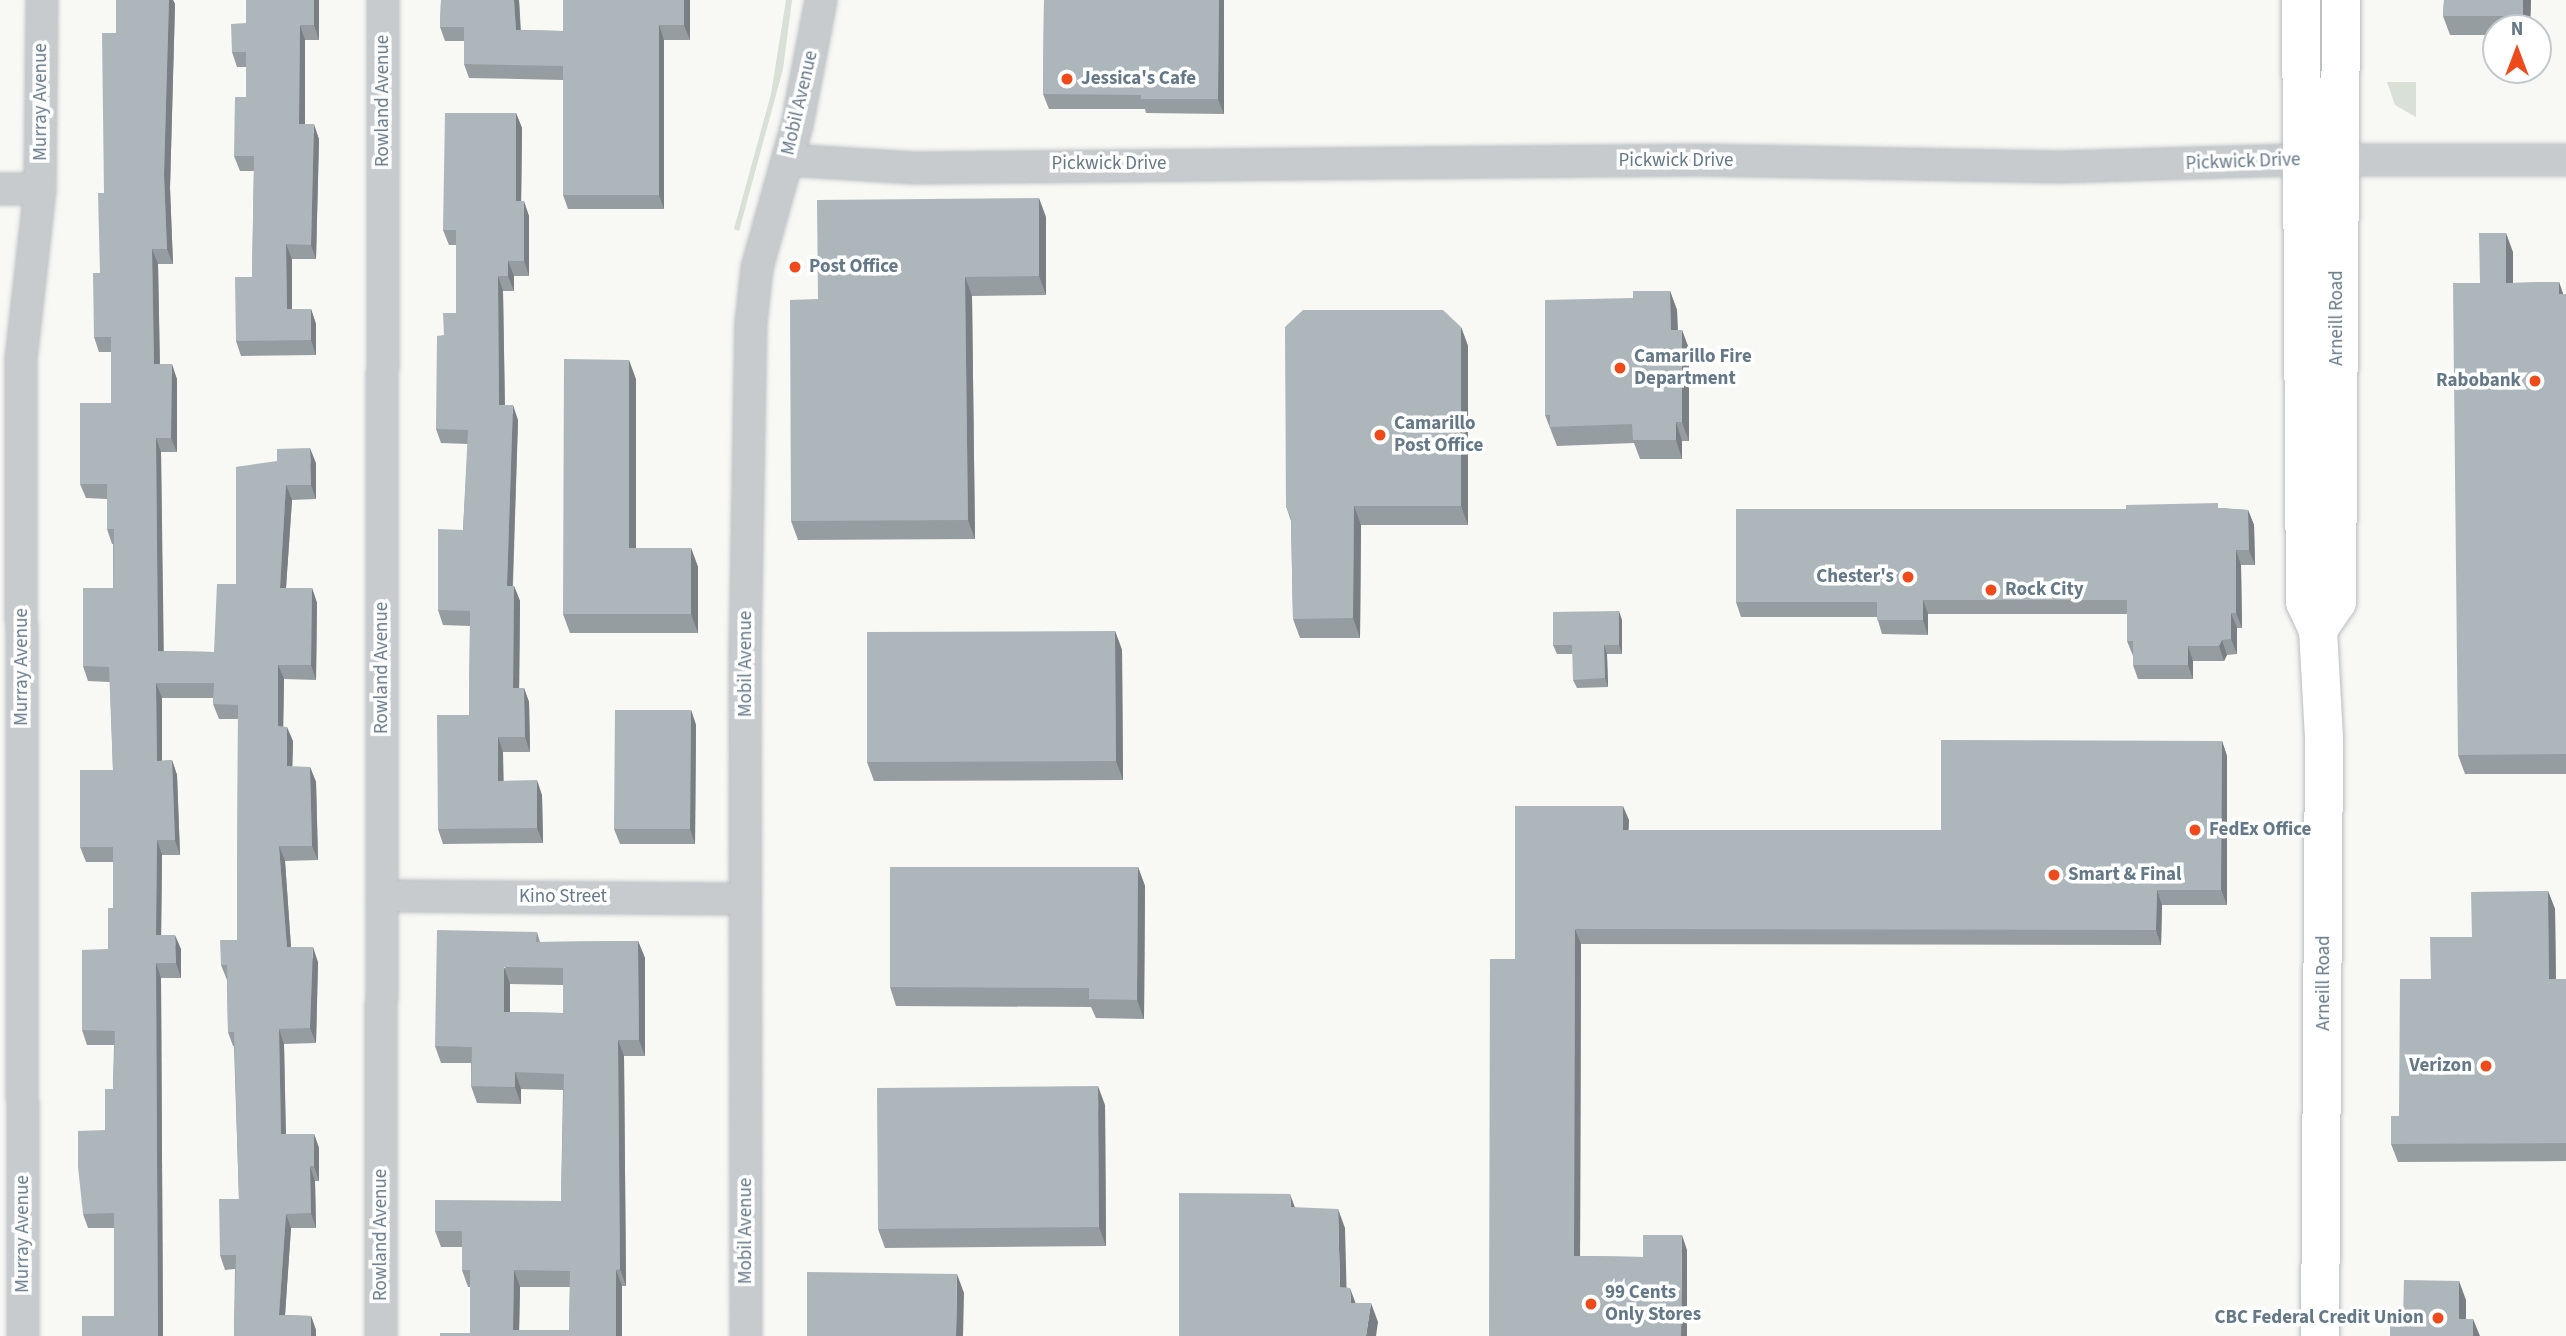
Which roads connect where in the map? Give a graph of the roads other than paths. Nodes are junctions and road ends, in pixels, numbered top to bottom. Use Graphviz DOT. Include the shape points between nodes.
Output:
graph roads {
  1 [pos="42,0"];
  2 [pos="383,0"];
  3 [pos="821,0"];
  4 [pos="2301,0"];
  5 [pos="2341,0"];
  6 [pos="787,160"];
  7 [pos="2319,160"];
  8 [pos="2566,160"];
  9 [pos="40,189"];
  10 [pos="0,190"];
  11 [pos="382,896"];
  12 [pos="745,899"];
  13 [pos="11,929"];
  14 [pos="23,1336"];
  15 [pos="381,1336"];
  16 [pos="746,1336"];
  17 [pos="2320,1336"];
  1 -- 9 [label="street, Murray Avenue"];
  2 -- 11 [label="street, Rowland Avenue"];
  3 -- 6 [label="street, Mobil Avenue"];
  4 -- 7 [label="main road, Arneill Road"];
  5 -- 7 [label="main road, Arneill Road"];
  6 -- 7 [label="street, Pickwick Drive" via="915,168 1672,160 2060,167"];
  6 -- 12 [label="street, Mobil Avenue" via="757,268 751,323"];
  7 -- 8 [label="street, Pickwick Drive"];
  7 -- 17 [label="main road, Arneill Road" via="2337,603 2318,630 2324,738"];
  9 -- 10 [label="street"];
  9 -- 13 [label="street, Murray Avenue" via="21,359"];
  11 -- 12 [label="street, Kino Street"];
  11 -- 15 [label="street, Rowland Avenue"];
  12 -- 16 [label="street, Mobil Avenue"];
  13 -- 14 [label="street, Murray Avenue"];
}
